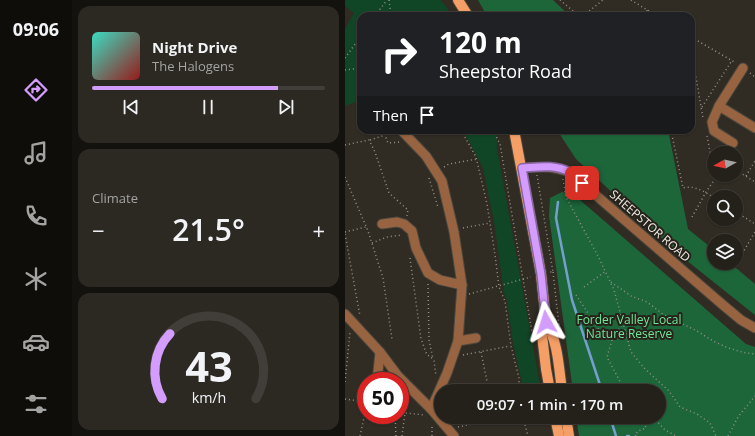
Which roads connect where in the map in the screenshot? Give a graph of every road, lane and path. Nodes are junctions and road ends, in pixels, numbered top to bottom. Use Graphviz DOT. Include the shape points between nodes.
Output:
graph roads {
  1 [pos="388,0"];
  2 [pos="561,0"];
  3 [pos="603,0"];
  4 [pos="631,0"];
  5 [pos="458,1"];
  6 [pos="647,10"];
  7 [pos="378,12"];
  8 [pos="390,12"];
  9 [pos="465,12"];
  10 [pos="574,12"];
  11 [pos="589,12"];
  12 [pos="650,12"];
  13 [pos="695,39"];
  14 [pos="357,42"];
  15 [pos="345,58"];
  16 [pos="731,61"];
  17 [pos="357,68"];
  18 [pos="743,68"];
  19 [pos="345,70"];
  20 [pos="695,71"];
  21 [pos="719,106"];
  22 [pos="702,107"];
  23 [pos="703,118"];
  24 [pos="755,128"];
  25 [pos="706,132"];
  26 [pos="405,134"];
  27 [pos="463,134"];
  28 [pos="495,134"];
  29 [pos="515,134"];
  30 [pos="672,134"];
  31 [pos="385,135"];
  32 [pos="369,140"];
  33 [pos="404,142"];
  34 [pos="733,143"];
  35 [pos="345,145"];
  36 [pos="709,146"];
  37 [pos="477,159"];
  38 [pos="755,161"];
  39 [pos="449,164"];
  40 [pos="522,168"];
  41 [pos="569,172"];
  42 [pos="743,174"];
  43 [pos="746,176"];
  44 [pos="345,177"];
  45 [pos="428,177"];
  46 [pos="713,182"];
  47 [pos="755,182"];
  48 [pos="706,192"];
  49 [pos="440,212"];
  50 [pos="743,216"];
  51 [pos="692,217"];
  52 [pos="490,223"];
  53 [pos="382,224"];
  54 [pos="404,224"];
  55 [pos="755,224"];
  56 [pos="366,227"];
  57 [pos="453,230"];
  58 [pos="345,233"];
  59 [pos="755,233"];
  60 [pos="371,244"];
  61 [pos="743,253"];
  62 [pos="410,254"];
  63 [pos="606,271"];
  64 [pos="428,273"];
  65 [pos="610,281"];
  66 [pos="462,285"];
  67 [pos="499,287"];
  68 [pos="584,287"];
  69 [pos="576,295"];
  70 [pos="462,296"];
  71 [pos="348,317"];
  72 [pos="360,317"];
  73 [pos="546,322"];
  74 [pos="623,323"];
  75 [pos="755,328"];
  76 [pos="476,338"];
  77 [pos="392,339"];
  78 [pos="612,340"];
  79 [pos="457,341"];
  80 [pos="511,346"];
  81 [pos="380,352"];
  82 [pos="481,352"];
  83 [pos="755,354"];
  84 [pos="453,357"];
  85 [pos="433,361"];
  86 [pos="378,372"];
  87 [pos="345,382"];
  88 [pos="437,384"];
  89 [pos="443,384"];
  90 [pos="488,384"];
  91 [pos="519,384"];
  92 [pos="549,384"];
  93 [pos="561,384"];
  94 [pos="621,384"];
  95 [pos="755,396"];
  96 [pos="345,399"];
  97 [pos="357,401"];
  98 [pos="434,402"];
  99 [pos="345,403"];
  100 [pos="428,412"];
  101 [pos="363,424"];
  102 [pos="395,424"];
  103 [pos="476,424"];
  104 [pos="525,424"];
  105 [pos="556,424"];
  106 [pos="567,424"];
  107 [pos="646,424"];
  108 [pos="659,424"];
  109 [pos="451,432"];
  110 [pos="360,436"];
  111 [pos="396,436"];
  112 [pos="403,436"];
  113 [pos="528,436"];
  114 [pos="559,436"];
  115 [pos="569,436"];
  116 [pos="636,436"];
  117 [pos="676,436"];
  118 [pos="716,436"];
  119 [pos="728,436"];
  1 -- 7 [label="path"];
  1 -- 8 [label="path"];
  2 -- 10 [label="path"];
  3 -- 11 [label="path"];
  4 -- 6 [label="path"];
  5 -- 9 [label="main road"];
  6 -- 12 [label="path"];
  13 -- 16 [label="path"];
  14 -- 15 [label="path"];
  16 -- 18 [label="path"];
  16 -- 22 [label="path"];
  17 -- 19 [label="path"];
  18 -- 21 [label="street"];
  20 -- 22 [label="path"];
  21 -- 24 [label="street"];
  21 -- 34 [label="street" via="711,122 714,131"];
  22 -- 23 [label="path"];
  25 -- 36 [label="path"];
  26 -- 57 [label="street" via="426,156 442,181"];
  27 -- 37 [label="path"];
  28 -- 67 [label="path" via="500,144 523,279"];
  29 -- 40 [label="main road"];
  30 -- 48 [label="path" via="683,188 691,186"];
  31 -- 32 [label="path"];
  31 -- 33 [label="path" via="388,143"];
  32 -- 35 [label="path"];
  32 -- 54 [label="path" via="389,193 408,210"];
  37 -- 39 [label="path"];
  37 -- 52 [label="path"];
  38 -- 43 [label="path"];
  40 -- 41 [label="street, SHEEPSTOR ROAD" via="547,166"];
  40 -- 73 [label="main road" via="541,274"];
  41 -- 63 [label="path" via="563,179 566,197"];
  41 -- 75 [label="street, SHEEPSTOR ROAD" via="723,305"];
  42 -- 43 [label="path"];
  43 -- 47 [label="path"];
  44 -- 56 [label="path"];
  45 -- 49 [label="path"];
  46 -- 48 [label="path"];
  48 -- 51 [label="path"];
  50 -- 55 [label="path"];
  52 -- 57 [label="path"];
  52 -- 67 [label="path"];
  53 -- 54 [label="street"];
  54 -- 60 [label="path" via="406,235 387,237"];
  54 -- 64 [label="street" via="412,231 416,248"];
  56 -- 58 [label="path"];
  56 -- 60 [label="path"];
  57 -- 66 [label="street"];
  58 -- 72 [label="path"];
  59 -- 61 [label="path"];
  60 -- 77 [label="path" via="383,278"];
  62 -- 85 [label="path" via="421,339 427,355"];
  63 -- 65 [label="path"];
  63 -- 68 [label="path"];
  64 -- 66 [label="street" via="440,280"];
  64 -- 85 [label="path" via="429,340"];
  65 -- 74 [label="path"];
  65 -- 83 [label="path" via="631,296 647,302 664,315 713,341 728,348"];
  66 -- 70 [label="street"];
  67 -- 70 [label="path"];
  67 -- 80 [label="path" via="505,300"];
  69 -- 78 [label="path" via="605,339"];
  70 -- 79 [label="street"];
  71 -- 81 [label="street"];
  71 -- 87 [label="path"];
  73 -- 92 [label="main road" via="542,336"];
  73 -- 93 [label="main road" via="552,331"];
  74 -- 78 [label="path"];
  74 -- 118 [label="path" via="631,352 669,391 680,407 710,423"];
  76 -- 79 [label="street"];
  78 -- 94 [label="path" via="607,357"];
  79 -- 84 [label="street"];
  80 -- 82 [label="path"];
  80 -- 91 [label="path"];
  81 -- 86 [label="street"];
  81 -- 100 [label="street"];
  82 -- 84 [label="path"];
  82 -- 90 [label="path"];
  84 -- 89 [label="street"];
  85 -- 88 [label="path"];
  95 -- 119 [label="path" via="738,417"];
  96 -- 97 [label="path"];
  96 -- 99 [label="path"];
  98 -- 100 [label="street"];
  100 -- 109 [label="street"];
  100 -- 112 [label="path" via="405,413"];
  101 -- 110 [label="path"];
  102 -- 111 [label="path"];
  103 -- 109 [label="path"];
  104 -- 113 [label="path"];
  105 -- 114 [label="main road"];
  106 -- 115 [label="main road"];
  107 -- 116 [label="path" via="646,428 638,431"];
  108 -- 117 [label="path"];
}
